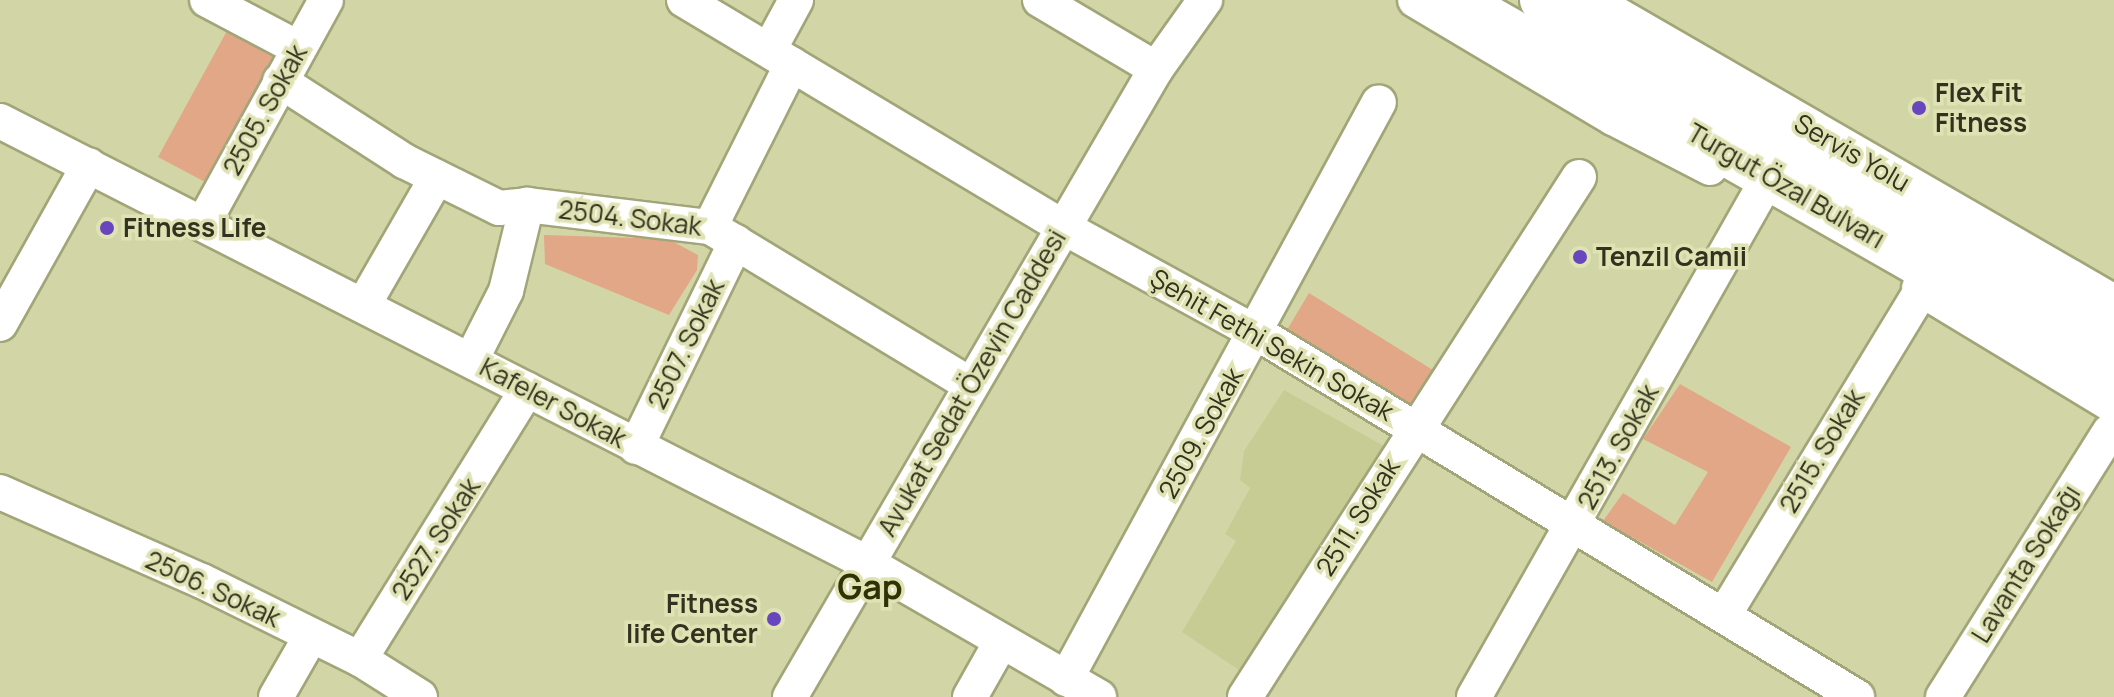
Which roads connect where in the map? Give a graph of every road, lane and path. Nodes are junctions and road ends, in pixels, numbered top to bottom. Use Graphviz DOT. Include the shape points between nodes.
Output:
graph roads {
  1 [pos="207,0"];
  2 [pos="326,0"];
  3 [pos="684,0"];
  4 [pos="796,0"];
  5 [pos="1040,0"];
  6 [pos="1179,0"];
  7 [pos="1205,0"];
  8 [pos="1415,0"];
  9 [pos="1457,0"];
  10 [pos="1542,0"];
  11 [pos="1592,0"];
  12 [pos="298,48"];
  13 [pos="780,57"];
  14 [pos="1156,69"];
  15 [pos="280,81"];
  16 [pos="1379,102"];
  17 [pos="0,121"];
  18 [pos="89,165"];
  19 [pos="437,177"];
  20 [pos="1579,177"];
  21 [pos="1758,196"];
  22 [pos="527,205"];
  23 [pos="204,222"];
  24 [pos="1063,227"];
  25 [pos="723,234"];
  26 [pos="1922,289"];
  27 [pos="2114,302"];
  28 [pos="364,304"];
  29 [pos="0,324"];
  30 [pos="1257,333"];
  31 [pos="2114,334"];
  32 [pos="471,360"];
  33 [pos="2114,375"];
  34 [pos="971,385"];
  35 [pos="527,390"];
  36 [pos="2112,419"];
  37 [pos="1414,427"];
  38 [pos="636,447"];
  39 [pos="0,492"];
  40 [pos="1574,525"];
  41 [pos="867,563"];
  42 [pos="1724,615"];
  43 [pos="311,636"];
  44 [pos="1001,642"];
  45 [pos="360,659"];
  46 [pos="1066,679"];
  47 [pos="1476,696"];
  48 [pos="276,697"];
  49 [pos="420,697"];
  50 [pos="790,697"];
  51 [pos="970,697"];
  52 [pos="1099,697"];
  53 [pos="1245,697"];
  54 [pos="1857,697"];
  55 [pos="1943,697"];
  1 -- 12 [label="street"];
  2 -- 12 [label="street, 2505. Sokak"];
  3 -- 13 [label="street, Şehit Fethi Sekin Sokak"];
  4 -- 13 [label="street, 2507. Sokak"];
  5 -- 14 [label="street"];
  6 -- 14 [label="street"];
  7 -- 14 [label="street"];
  8 -- 21 [label="street" via="1613,118"];
  9 -- 33 [label="main road, Turgut Özal Bulvarı"];
  10 -- 31 [label="main road, Turgut Özal Bulvarı"];
  11 -- 27 [label="street, Servis Yolu"];
  12 -- 15 [label="street, 2505. Sokak"];
  13 -- 24 [label="street, Şehit Fethi Sekin Sokak"];
  13 -- 25 [label="street, 2507. Sokak"];
  14 -- 24 [label="street, Avukat Sedat Özevin Caddesi"];
  15 -- 19 [label="street, 2504. Sokak"];
  15 -- 23 [label="street, 2505. Sokak"];
  16 -- 30 [label="street, 2509. Sokak"];
  17 -- 18 [label="street, Kafeler Sokak"];
  18 -- 23 [label="street, Kafeler Sokak"];
  18 -- 29 [label="street"];
  19 -- 22 [label="street, 2504. Sokak" via="499,208"];
  19 -- 28 [label="street"];
  20 -- 37 [label="street, 2511. Sokak"];
  21 -- 26 [label="street"];
  21 -- 40 [label="street, 2513. Sokak"];
  22 -- 25 [label="street, 2504. Sokak"];
  22 -- 32 [label="street" via="506,291"];
  23 -- 28 [label="street, Kafeler Sokak"];
  24 -- 30 [label="street, Şehit Fethi Sekin Sokak"];
  24 -- 34 [label="street, Avukat Sedat Özevin Caddesi"];
  25 -- 34 [label="street, 2504. Sokak"];
  25 -- 38 [label="street, 2507. Sokak"];
  26 -- 36 [label="street"];
  26 -- 42 [label="street, 2515. Sokak"];
  28 -- 32 [label="street, Kafeler Sokak"];
  30 -- 37 [label="street, Şehit Fethi Sekin Sokak"];
  30 -- 46 [label="street, 2509. Sokak"];
  32 -- 35 [label="street, Kafeler Sokak"];
  34 -- 41 [label="street, Avukat Sedat Özevin Caddesi"];
  35 -- 38 [label="street, Kafeler Sokak"];
  35 -- 45 [label="street, 2527. Sokak"];
  36 -- 55 [label="street, Lavanta Sokağı"];
  37 -- 40 [label="street, Şehit Fethi Sekin Sokak"];
  37 -- 53 [label="street, 2511. Sokak"];
  38 -- 41 [label="street, Kafeler Sokak"];
  39 -- 43 [label="street, 2506. Sokak" via="202,581"];
  40 -- 42 [label="street, Şehit Fethi Sekin Sokak"];
  40 -- 47 [label="street, 2513. Sokak"];
  41 -- 44 [label="street, Kafeler Sokak"];
  41 -- 50 [label="street, Avukat Sedat Özevin Caddesi"];
  42 -- 54 [label="street, Şehit Fethi Sekin Sokak"];
  43 -- 45 [label="street, 2506. Sokak"];
  43 -- 48 [label="street"];
  44 -- 46 [label="street, Kafeler Sokak"];
  44 -- 51 [label="street"];
  45 -- 49 [label="street, 2506. Sokak"];
  46 -- 52 [label="street, Kafeler Sokak"];
}
